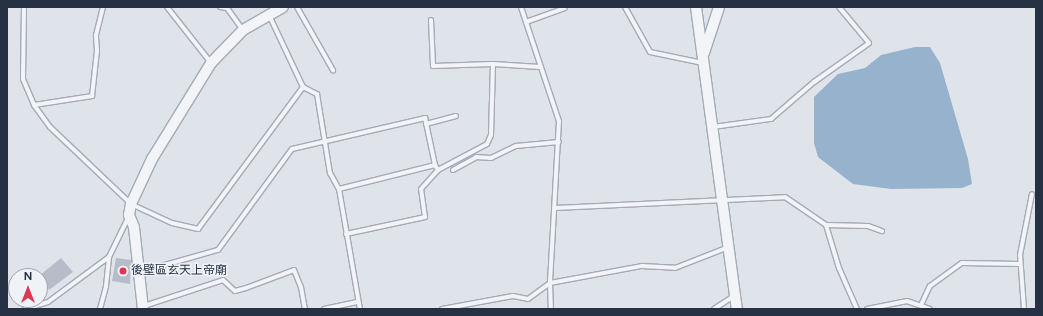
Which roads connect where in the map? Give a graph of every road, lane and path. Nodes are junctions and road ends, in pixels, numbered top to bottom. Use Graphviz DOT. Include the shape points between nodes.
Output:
graph roads {
  1 [pos="24,7"];
  2 [pos="103,7"];
  3 [pos="167,7"];
  4 [pos="220,7"];
  5 [pos="283,7"];
  6 [pos="297,7"];
  7 [pos="521,7"];
  8 [pos="625,7"];
  9 [pos="696,7"];
  10 [pos="719,7"];
  11 [pos="839,7"];
  12 [pos="565,8"];
  13 [pos="268,14"];
  14 [pos="431,20"];
  15 [pos="526,22"];
  16 [pos="243,30"];
  17 [pos="703,59"];
  18 [pos="211,63"];
  19 [pos="493,64"];
  20 [pos="540,67"];
  21 [pos="332,70"];
  22 [pos="303,87"];
  23 [pos="34,105"];
  24 [pos="456,116"];
  25 [pos="426,124"];
  26 [pos="713,127"];
  27 [pos="326,141"];
  28 [pos="559,142"];
  29 [pos="435,165"];
  30 [pos="438,170"];
  31 [pos="453,170"];
  32 [pos="339,189"];
  33 [pos="1032,194"];
  34 [pos="721,201"];
  35 [pos="131,204"];
  36 [pos="554,208"];
  37 [pos="129,215"];
  38 [pos="826,225"];
  39 [pos="882,231"];
  40 [pos="346,234"];
  41 [pos="729,247"];
  42 [pos="109,257"];
  43 [pos="1020,264"];
  44 [pos="139,272"];
  45 [pos="550,283"];
  46 [pos="736,295"];
  47 [pos="358,302"];
  48 [pos="921,305"];
  49 [pos="143,307"];
  50 [pos="25,309"];
  51 [pos="100,309"];
  52 [pos="304,309"];
  53 [pos="324,309"];
  54 [pos="360,309"];
  55 [pos="442,309"];
  56 [pos="551,309"];
  57 [pos="714,309"];
  58 [pos="737,309"];
  59 [pos="857,309"];
  60 [pos="867,309"];
  61 [pos="930,309"];
  62 [pos="1024,309"];
  1 -- 23 [label="lane" via="23,79"];
  2 -- 23 [label="lane" via="96,35 97,51 92,96"];
  3 -- 18 [label="lane"];
  4 -- 16 [label="lane" via="227,8"];
  5 -- 13 [label="street"];
  6 -- 21 [label="lane"];
  7 -- 15 [label="lane"];
  8 -- 17 [label="lane" via="650,52"];
  9 -- 17 [label="street"];
  10 -- 17 [label="street"];
  11 -- 26 [label="lane" via="869,44 814,82 771,119"];
  12 -- 15 [label="lane"];
  13 -- 16 [label="street"];
  13 -- 22 [label="lane"];
  14 -- 19 [label="lane" via="433,66"];
  15 -- 20 [label="lane"];
  16 -- 18 [label="street"];
  17 -- 26 [label="street"];
  18 -- 35 [label="street" via="152,159"];
  19 -- 20 [label="lane"];
  19 -- 30 [label="lane" via="491,135 488,144"];
  20 -- 28 [label="lane" via="555,103"];
  22 -- 27 [label="lane" via="317,94"];
  22 -- 35 [label="lane" via="198,228 172,223"];
  23 -- 35 [label="lane" via="50,127"];
  24 -- 25 [label="lane"];
  25 -- 27 [label="lane" via="425,118"];
  25 -- 29 [label="lane"];
  26 -- 34 [label="street"];
  27 -- 32 [label="lane" via="330,173"];
  27 -- 44 [label="lane" via="292,149 218,250"];
  28 -- 31 [label="lane" via="516,146 491,158 476,157"];
  28 -- 36 [label="lane"];
  29 -- 30 [label="lane"];
  29 -- 32 [label="lane"];
  30 -- 40 [label="lane" via="421,189 425,217"];
  32 -- 40 [label="lane"];
  33 -- 43 [label="lane"];
  34 -- 36 [label="lane"];
  34 -- 38 [label="lane" via="785,197"];
  34 -- 41 [label="street"];
  35 -- 37 [label="street"];
  36 -- 45 [label="lane"];
  37 -- 42 [label="lane"];
  37 -- 44 [label="street" via="134,227"];
  38 -- 39 [label="lane" via="868,226"];
  38 -- 59 [label="lane" via="839,268"];
  40 -- 47 [label="lane"];
  41 -- 45 [label="lane" via="710,252 675,268 642,266"];
  41 -- 46 [label="street"];
  42 -- 50 [label="lane" via="48,302"];
  42 -- 51 [label="lane"];
  43 -- 48 [label="lane" via="962,263 930,286"];
  43 -- 62 [label="lane"];
  44 -- 49 [label="street"];
  45 -- 55 [label="lane" via="528,299 514,296"];
  45 -- 56 [label="lane"];
  46 -- 57 [label="lane"];
  46 -- 58 [label="street"];
  47 -- 53 [label="lane"];
  47 -- 54 [label="lane"];
  48 -- 60 [label="lane" via="907,301"];
  48 -- 61 [label="lane"];
  49 -- 52 [label="lane" via="223,280 235,291 294,270 301,287"];
}
